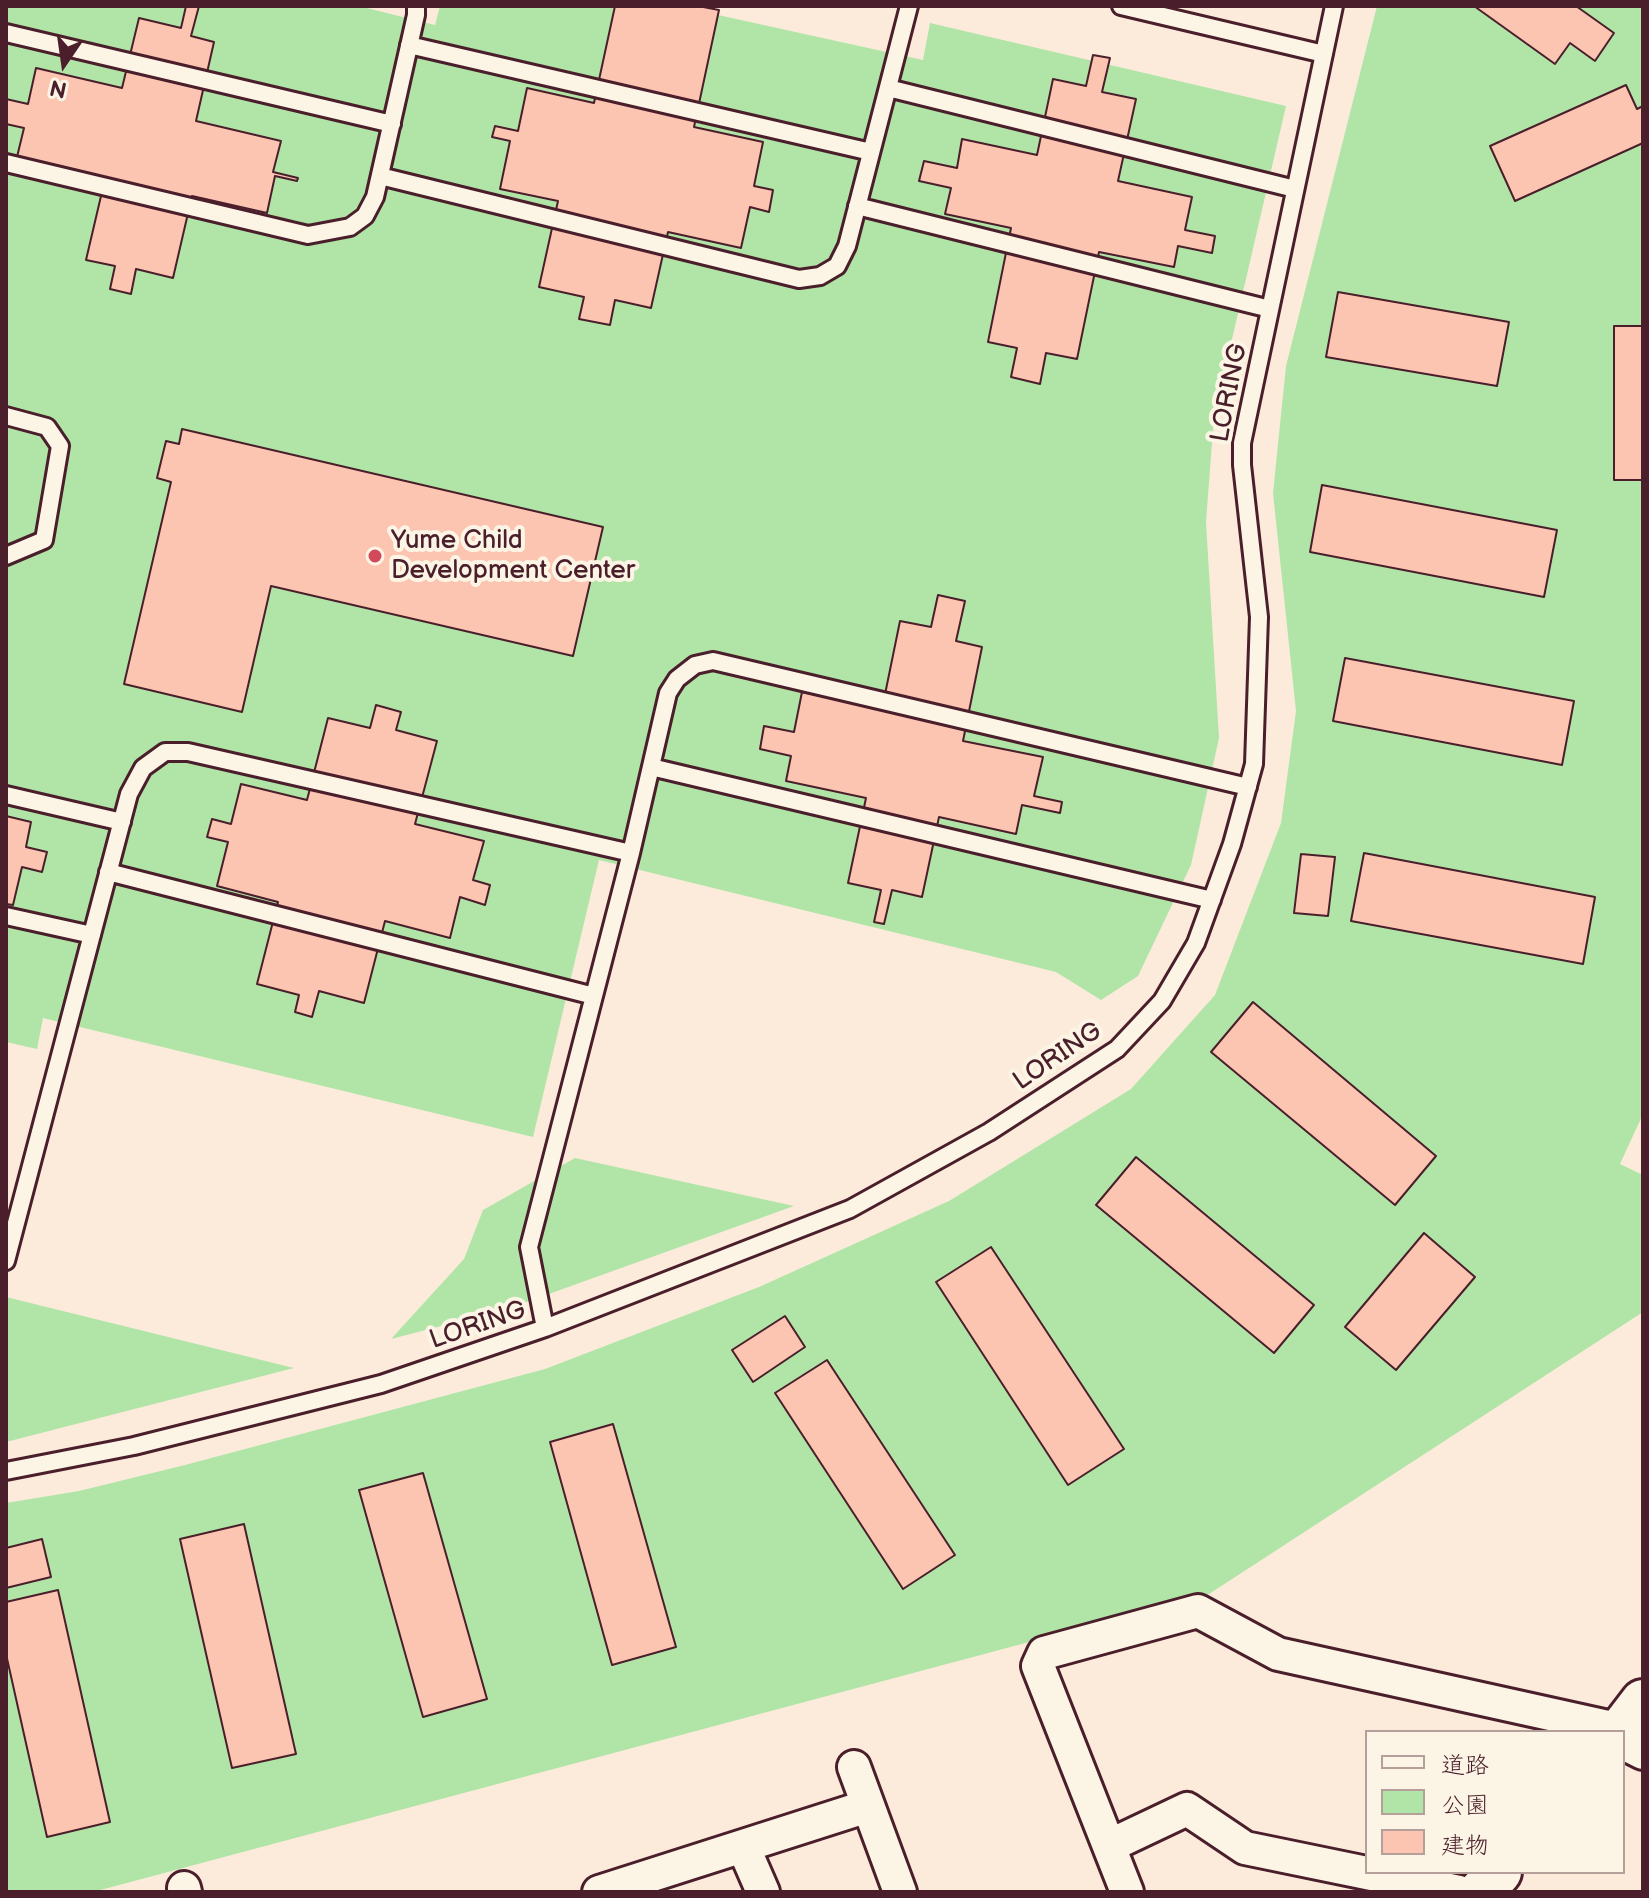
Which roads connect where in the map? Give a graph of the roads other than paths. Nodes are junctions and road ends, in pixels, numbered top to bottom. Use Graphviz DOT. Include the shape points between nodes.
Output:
graph roads {
  1 [pos="416,6"];
  2 [pos="909,6"];
  3 [pos="1121,6"];
  4 [pos="1334,6"];
  5 [pos="6,33"];
  6 [pos="409,45"];
  7 [pos="1324,54"];
  8 [pos="888,88"];
  9 [pos="392,124"];
  10 [pos="871,152"];
  11 [pos="6,163"];
  12 [pos="380,176"];
  13 [pos="1295,189"];
  14 [pos="857,206"];
  15 [pos="1270,309"];
  16 [pos="6,416"];
  17 [pos="6,556"];
  18 [pos="651,767"];
  19 [pos="1248,787"];
  20 [pos="6,795"];
  21 [pos="122,822"];
  22 [pos="631,853"];
  23 [pos="108,872"];
  24 [pos="1212,900"];
  25 [pos="6,916"];
  26 [pos="92,935"];
  27 [pos="594,996"];
  28 [pos="6,1261"];
  29 [pos="545,1328"];
  30 [pos="6,1471"];
  31 [pos="1621,1730"];
  32 [pos="854,1767"];
  33 [pos="868,1806"];
  34 [pos="743,1846"];
  35 [pos="1109,1846"];
  36 [pos="1365,1873"];
  37 [pos="1371,1874"];
  38 [pos="1497,1874"];
  39 [pos="599,1892"];
  40 [pos="763,1892"];
  41 [pos="900,1892"];
  42 [pos="1127,1892"];
  43 [pos="1459,1892"];
  44 [pos="1481,1892"];
  1 -- 6 [label="lane"];
  2 -- 8 [label="lane"];
  3 -- 7 [label="lane"];
  4 -- 7 [label="lane, LORING"];
  5 -- 9 [label="lane"];
  6 -- 9 [label="lane"];
  6 -- 10 [label="lane"];
  7 -- 13 [label="lane, LORING"];
  8 -- 10 [label="lane"];
  8 -- 13 [label="lane"];
  9 -- 12 [label="lane"];
  10 -- 14 [label="lane"];
  11 -- 12 [label="lane" via="308,235 350,227 365,216"];
  12 -- 14 [label="lane" via="799,279 837,266"];
  13 -- 15 [label="lane, LORING"];
  14 -- 15 [label="lane"];
  15 -- 19 [label="lane, LORING" via="1242,443 1259,617 1254,764"];
  16 -- 17 [label="lane" via="47,427 60,446 44,540"];
  18 -- 19 [label="lane" via="668,693 695,665 713,661"];
  18 -- 22 [label="lane"];
  18 -- 24 [label="lane"];
  19 -- 24 [label="lane, LORING"];
  20 -- 21 [label="lane"];
  21 -- 22 [label="lane" via="143,768 165,752 188,752"];
  21 -- 23 [label="lane"];
  22 -- 27 [label="lane"];
  23 -- 26 [label="lane"];
  23 -- 27 [label="lane"];
  24 -- 29 [label="lane, LORING" via="1196,943 1162,1001 1117,1049 989,1132 850,1209"];
  25 -- 26 [label="lane"];
  26 -- 28 [label="lane"];
  27 -- 29 [label="lane" via="529,1247"];
  29 -- 30 [label="lane, LORING" via="381,1384 134,1446"];
  31 -- 35 [label="street" via="1278,1654 1198,1611 1044,1653 1038,1666"];
  32 -- 33 [label="street"];
  33 -- 34 [label="street"];
  33 -- 41 [label="street"];
  34 -- 39 [label="street"];
  34 -- 40 [label="street"];
  35 -- 36 [label="street" via="1187,1809 1245,1848"];
  35 -- 42 [label="street"];
  37 -- 43 [label="street"];
  38 -- 44 [label="main road"];
}
